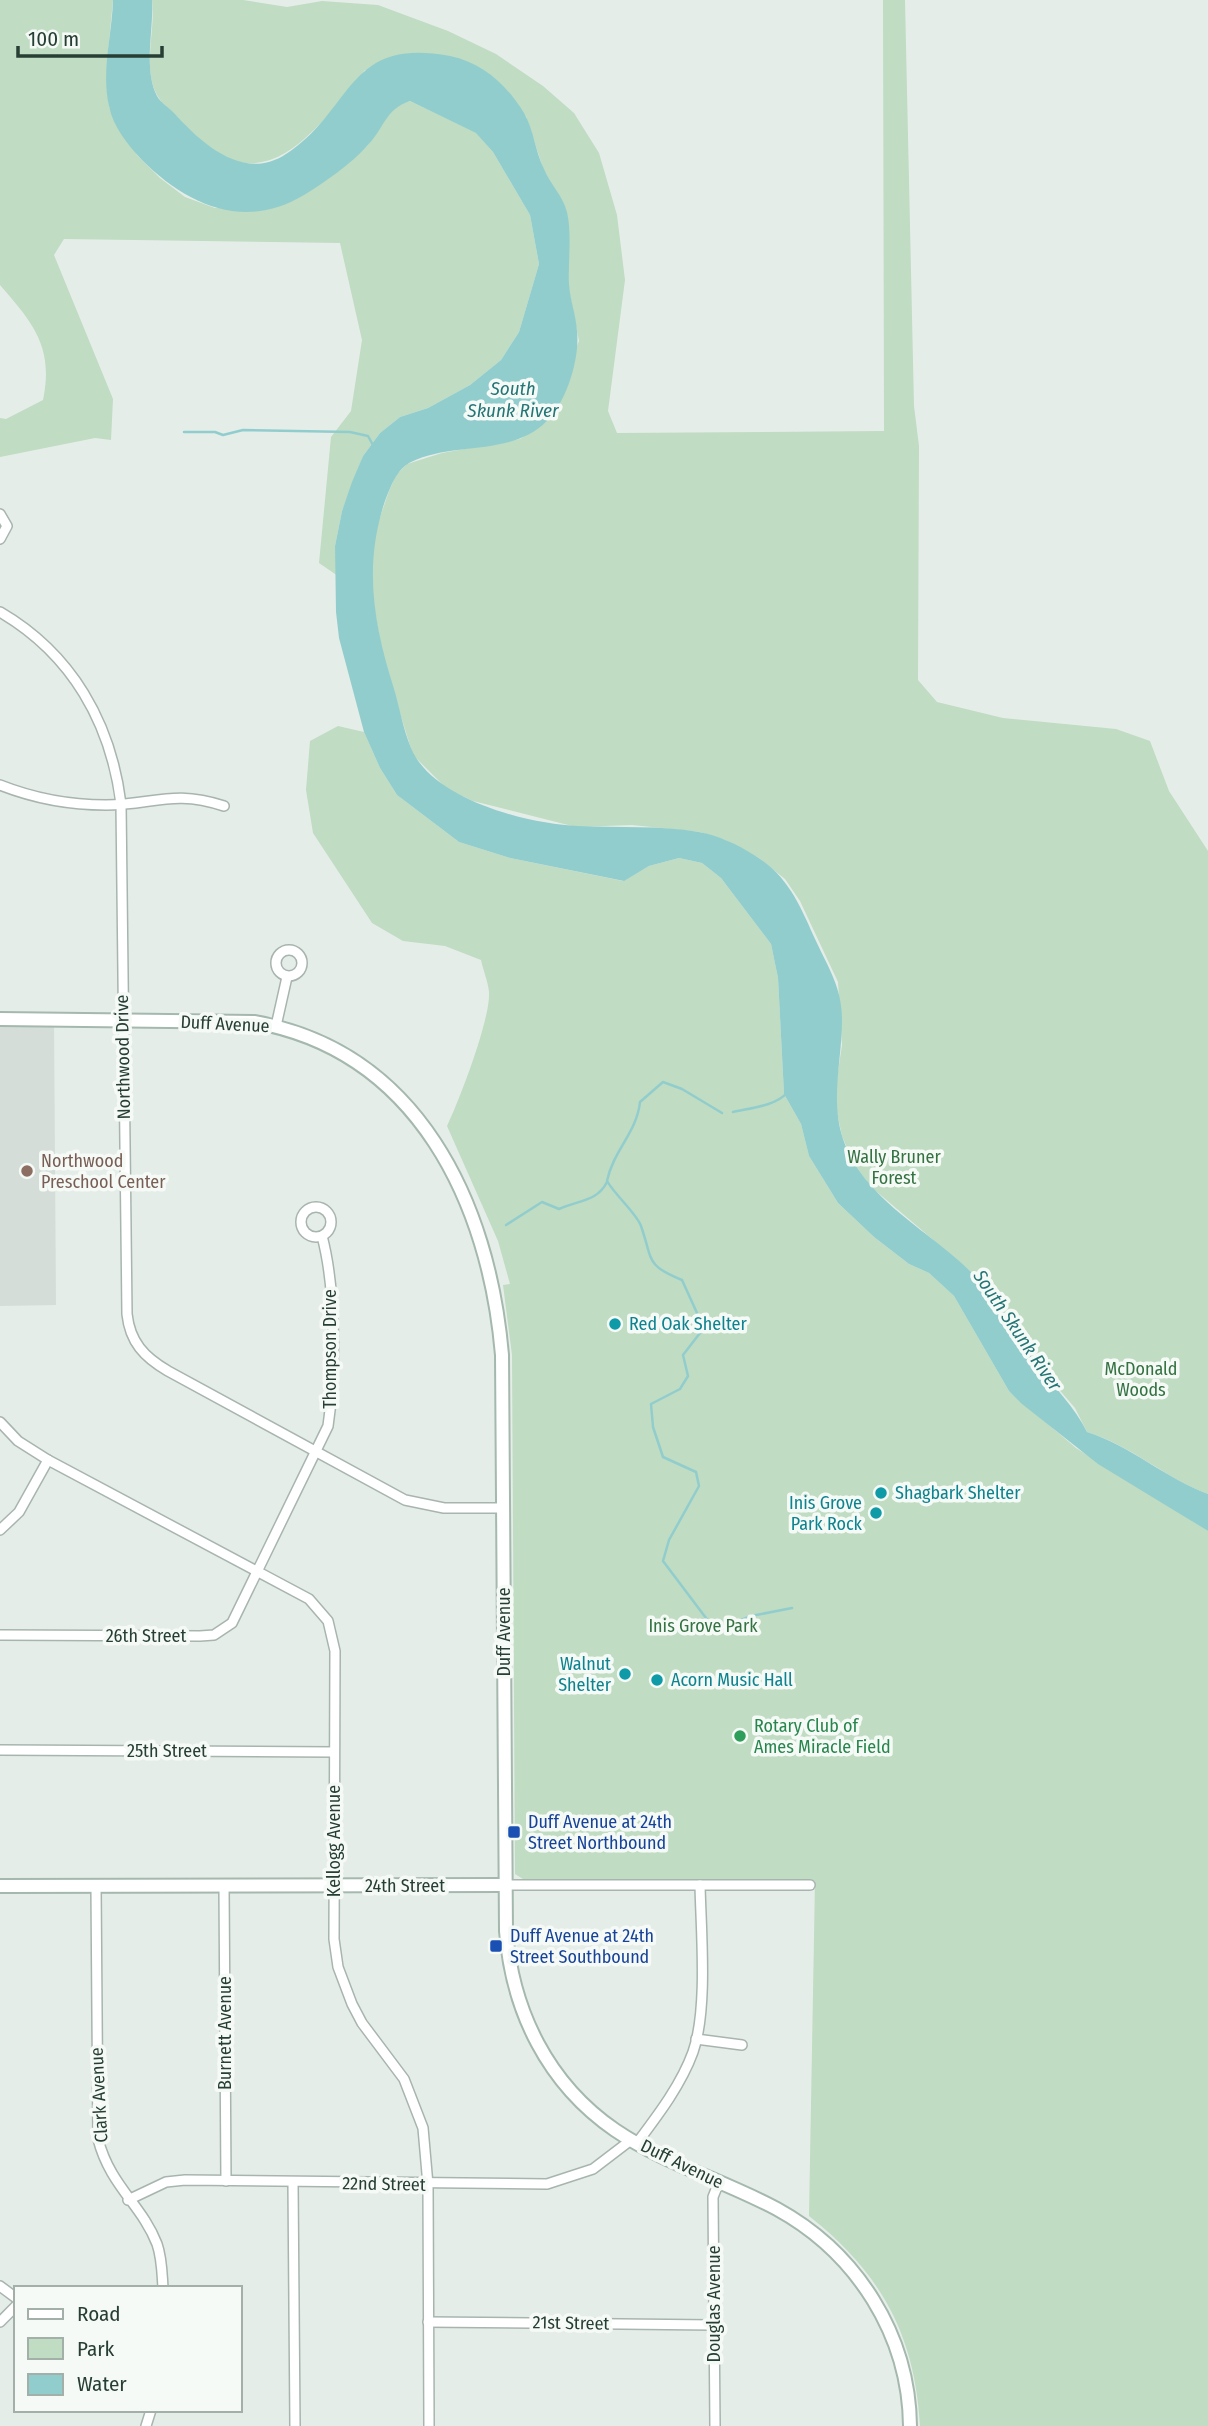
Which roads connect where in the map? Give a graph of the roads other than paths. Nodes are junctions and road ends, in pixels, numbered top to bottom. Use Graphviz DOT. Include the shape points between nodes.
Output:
graph roads {
  1 [pos="0,514"];
  2 [pos="0,539"];
  3 [pos="0,612"];
  4 [pos="0,785"];
  5 [pos="121,804"];
  6 [pos="224,806"];
  7 [pos="287,977"];
  8 [pos="0,1019"];
  9 [pos="122,1021"];
  10 [pos="276,1026"];
  11 [pos="322,1236"];
  12 [pos="0,1422"];
  13 [pos="318,1452"];
  14 [pos="48,1460"];
  15 [pos="503,1508"];
  16 [pos="0,1530"];
  17 [pos="258,1573"];
  18 [pos="0,1635"];
  19 [pos="0,1750"];
  20 [pos="334,1752"];
  21 [pos="505,1885"];
  22 [pos="700,1885"];
  23 [pos="810,1885"];
  24 [pos="0,1886"];
  25 [pos="96,1886"];
  26 [pos="225,1886"];
  27 [pos="334,1886"];
  28 [pos="696,2039"];
  29 [pos="742,2045"];
  30 [pos="634,2141"];
  31 [pos="226,2181"];
  32 [pos="293,2182"];
  33 [pos="719,2182"];
  34 [pos="428,2185"];
  35 [pos="128,2200"];
  36 [pos="163,2286"];
  37 [pos="14,2308"];
  38 [pos="0,2322"];
  39 [pos="428,2322"];
  40 [pos="713,2325"];
  41 [pos="295,2426"];
  42 [pos="429,2426"];
  43 [pos="715,2426"];
  44 [pos="909,2426"];
  1 -- 2 [label="street" via="8,526"];
  3 -- 5 [label="street, Northwood Drive" via="44,643 82,689 111,749"];
  4 -- 5 [label="street" via="54,801"];
  5 -- 6 [label="street" via="179,797"];
  5 -- 9 [label="street, Northwood Drive"];
  7 -- 10 [label="street"];
  8 -- 9 [label="main road, Duff Avenue"];
  9 -- 10 [label="main road, Duff Avenue"];
  9 -- 13 [label="street, Northwood Drive" via="127,1314 132,1339 153,1362"];
  10 -- 15 [label="main road, Duff Avenue" via="317,1039 373,1072 422,1126 458,1184 490,1267 498,1310"];
  11 -- 13 [label="street, Thompson Drive" via="331,1286 332,1402"];
  12 -- 14 [label="street, Kellogg Avenue" via="18,1441"];
  13 -- 15 [label="street, Northwood Drive" via="405,1500 444,1508"];
  13 -- 17 [label="street, Thompson Drive"];
  14 -- 16 [label="street" via="19,1512"];
  14 -- 17 [label="street, Kellogg Avenue"];
  15 -- 21 [label="main road, Duff Avenue"];
  17 -- 18 [label="street, 26th Street" via="239,1615 214,1635"];
  17 -- 20 [label="street, Kellogg Avenue" via="309,1599 328,1621 335,1651"];
  19 -- 20 [label="street, 25th Street"];
  20 -- 27 [label="street, Kellogg Avenue"];
  21 -- 22 [label="street, 24th Street"];
  21 -- 27 [label="main road, 24th Street"];
  21 -- 30 [label="main road, Duff Avenue" via="512,1982 537,2042 571,2092"];
  22 -- 23 [label="street, 24th Street"];
  22 -- 28 [label="street, 22nd Street"];
  24 -- 25 [label="main road, 24th Street"];
  25 -- 26 [label="main road, 24th Street"];
  25 -- 35 [label="street, Clark Avenue" via="96,2124 107,2167"];
  26 -- 27 [label="main road, 24th Street"];
  26 -- 31 [label="street, Burnett Avenue"];
  27 -- 34 [label="street, Kellogg Avenue" via="334,1939 343,1984 362,2024 392,2060 409,2091 423,2128"];
  28 -- 29 [label="street"];
  28 -- 30 [label="street, 22nd Street" via="679,2082"];
  30 -- 33 [label="main road, Duff Avenue"];
  30 -- 34 [label="street, 22nd Street" via="606,2161 564,2180 528,2186"];
  31 -- 32 [label="street, 22nd Street"];
  31 -- 35 [label="street, 22nd Street" via="166,2182"];
  32 -- 34 [label="street, 22nd Street"];
  32 -- 41 [label="street"];
  33 -- 40 [label="street, Douglas Avenue" via="713,2197"];
  33 -- 44 [label="main road, Duff Avenue" via="808,2228 865,2286 898,2353 906,2379"];
  34 -- 39 [label="street, Kellogg Avenue"];
  35 -- 36 [label="street, Clark Avenue" via="158,2245"];
  37 -- 38 [label="street"];
  39 -- 40 [label="street, 21st Street"];
  39 -- 42 [label="street, Kellogg Avenue"];
  40 -- 43 [label="street, Douglas Avenue"];
}
